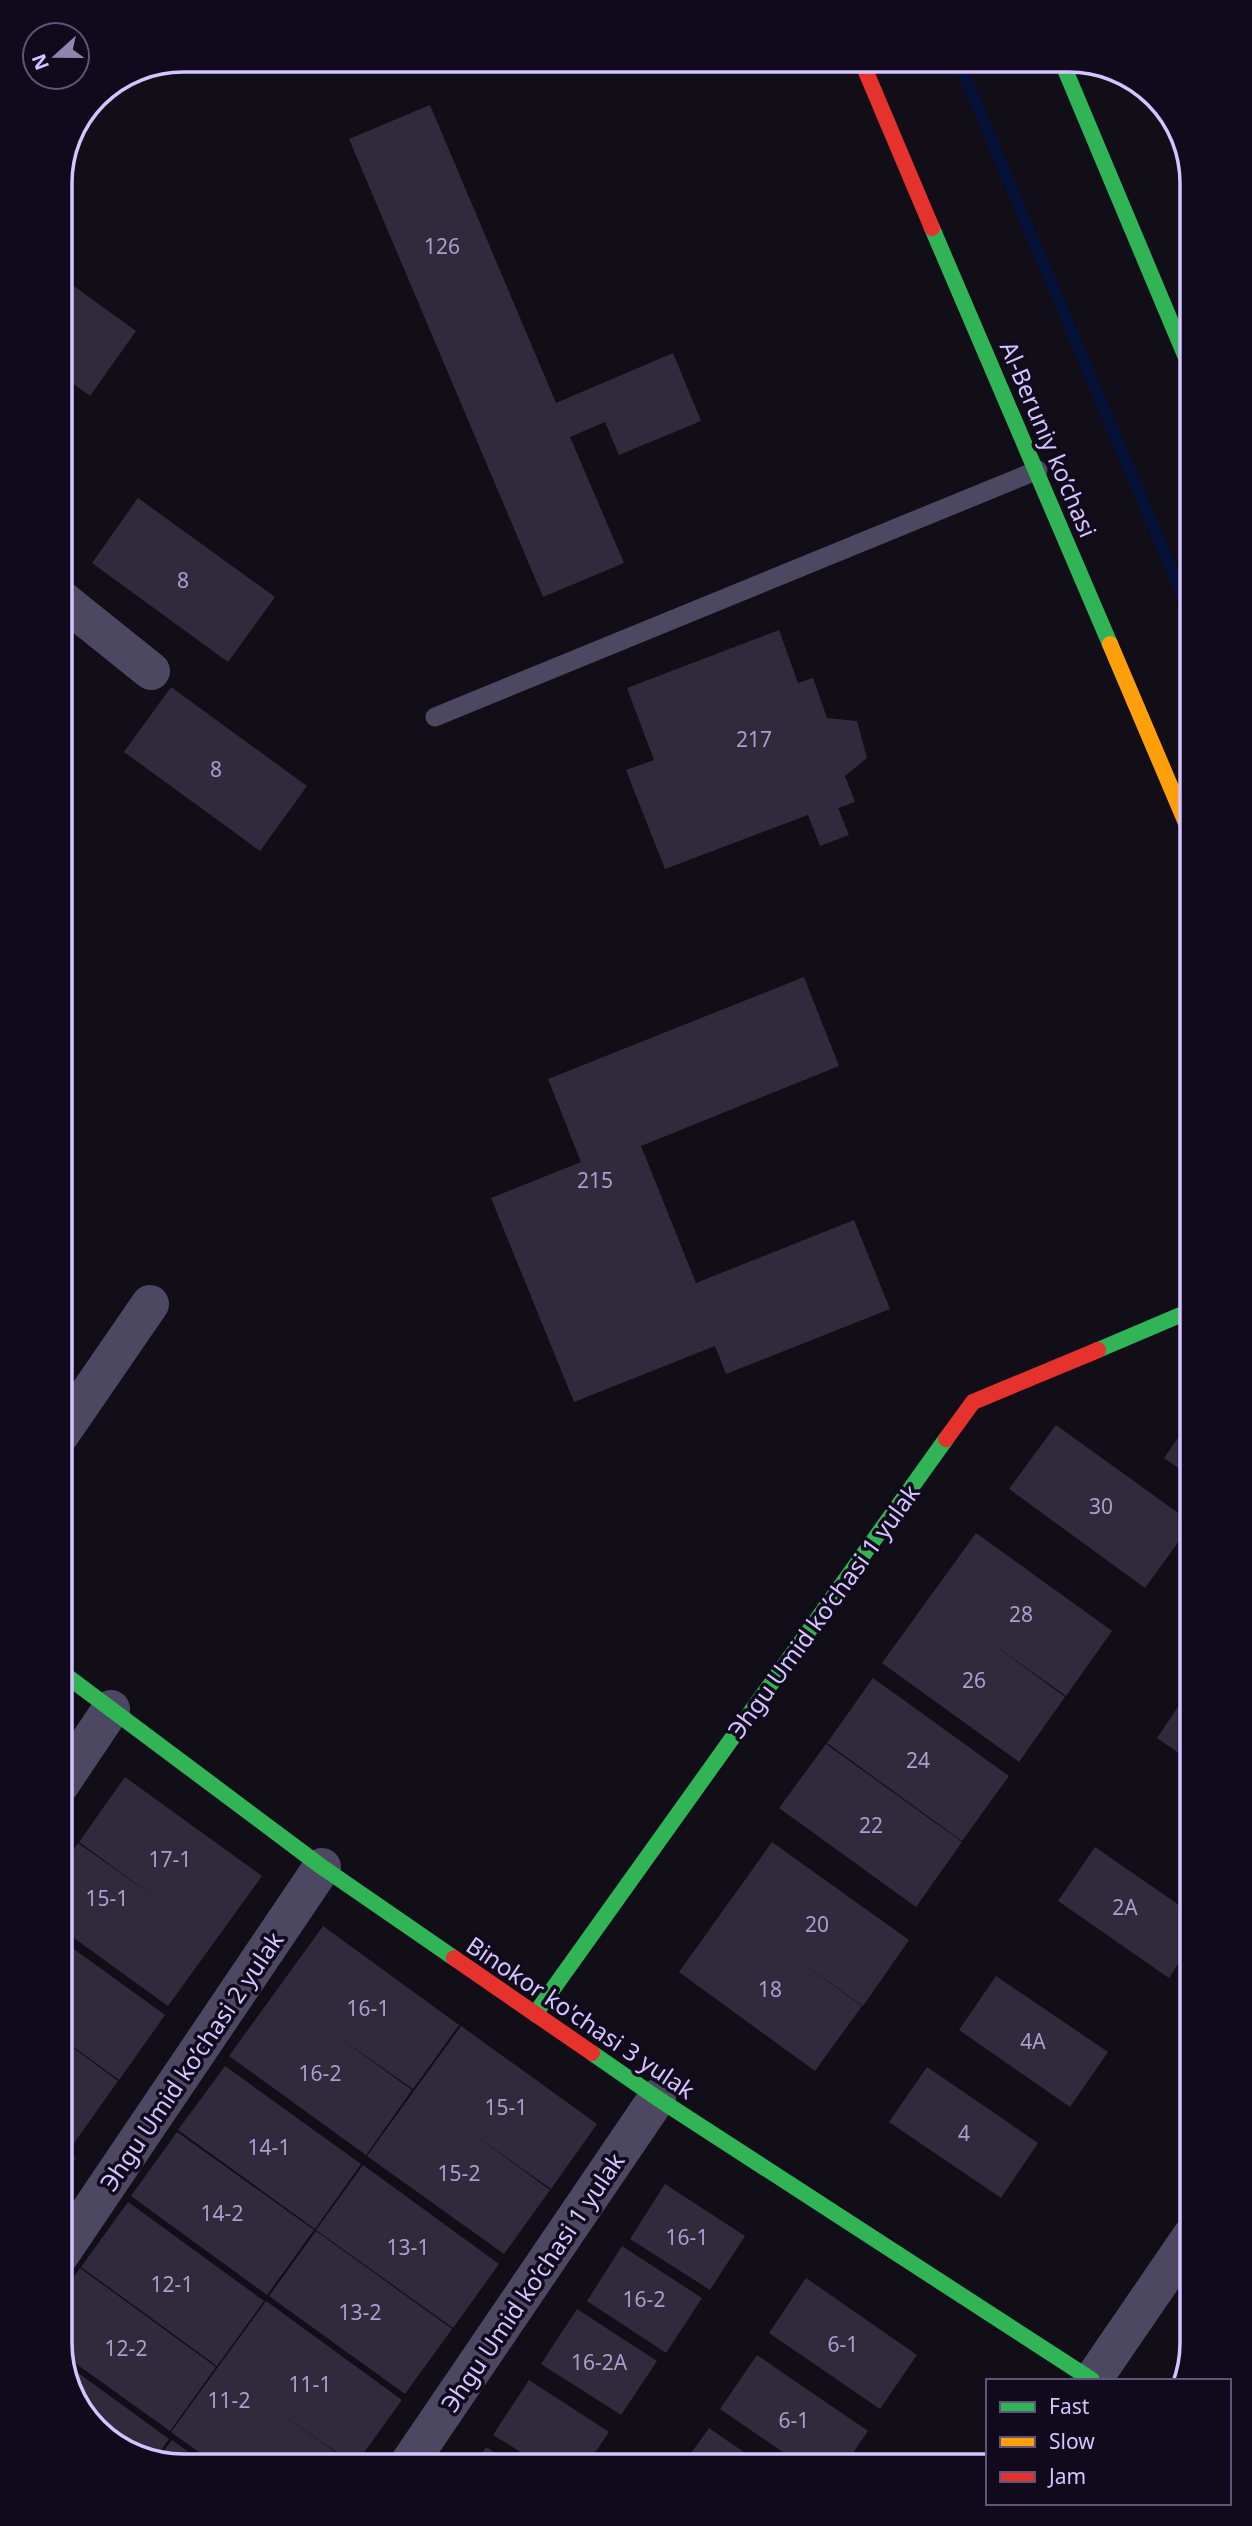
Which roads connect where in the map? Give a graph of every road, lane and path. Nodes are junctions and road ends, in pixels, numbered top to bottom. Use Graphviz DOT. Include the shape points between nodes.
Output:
graph roads {
  1 [pos="866,72"];
  2 [pos="1066,72"];
  3 [pos="1180,343"];
  4 [pos="1038,470"];
  5 [pos="72,608"];
  6 [pos="151,671"];
  7 [pos="435,717"];
  8 [pos="1180,808"];
  9 [pos="150,1304"];
  10 [pos="1180,1315"];
  11 [pos="72,1418"];
  12 [pos="72,1680"];
  13 [pos="111,1709"];
  14 [pos="72,1768"];
  15 [pos="322,1867"];
  16 [pos="535,2014"];
  17 [pos="657,2098"];
  18 [pos="72,2237"];
  19 [pos="1180,2252"];
  20 [pos="1090,2379"];
  21 [pos="1093,2379"];
  22 [pos="415,2454"];
  1 -- 4 [label="street, Al-Beruniy ko’chasi"];
  2 -- 3 [label="street"];
  4 -- 7 [label="lane"];
  4 -- 8 [label="street, Al-Beruniy ko’chasi"];
  5 -- 6 [label="street"];
  9 -- 11 [label="street"];
  10 -- 16 [label="street, Эhgu Umid ko’chasi 1 yulak" via="973,1402"];
  12 -- 13 [label="street, Binokor ko'chasi 3 yulak"];
  13 -- 14 [label="street"];
  13 -- 15 [label="street, Binokor ko'chasi 3 yulak"];
  15 -- 16 [label="street, Binokor ko'chasi 3 yulak"];
  15 -- 18 [label="street, Эhgu Umid ko’chasi 2 yulak"];
  16 -- 17 [label="street, Binokor ko'chasi 3 yulak"];
  17 -- 20 [label="street, Binokor ko'chasi 3 yulak"];
  17 -- 22 [label="street, Эhgu Umid ko’chasi 1 yulak"];
  19 -- 21 [label="street"];
}
